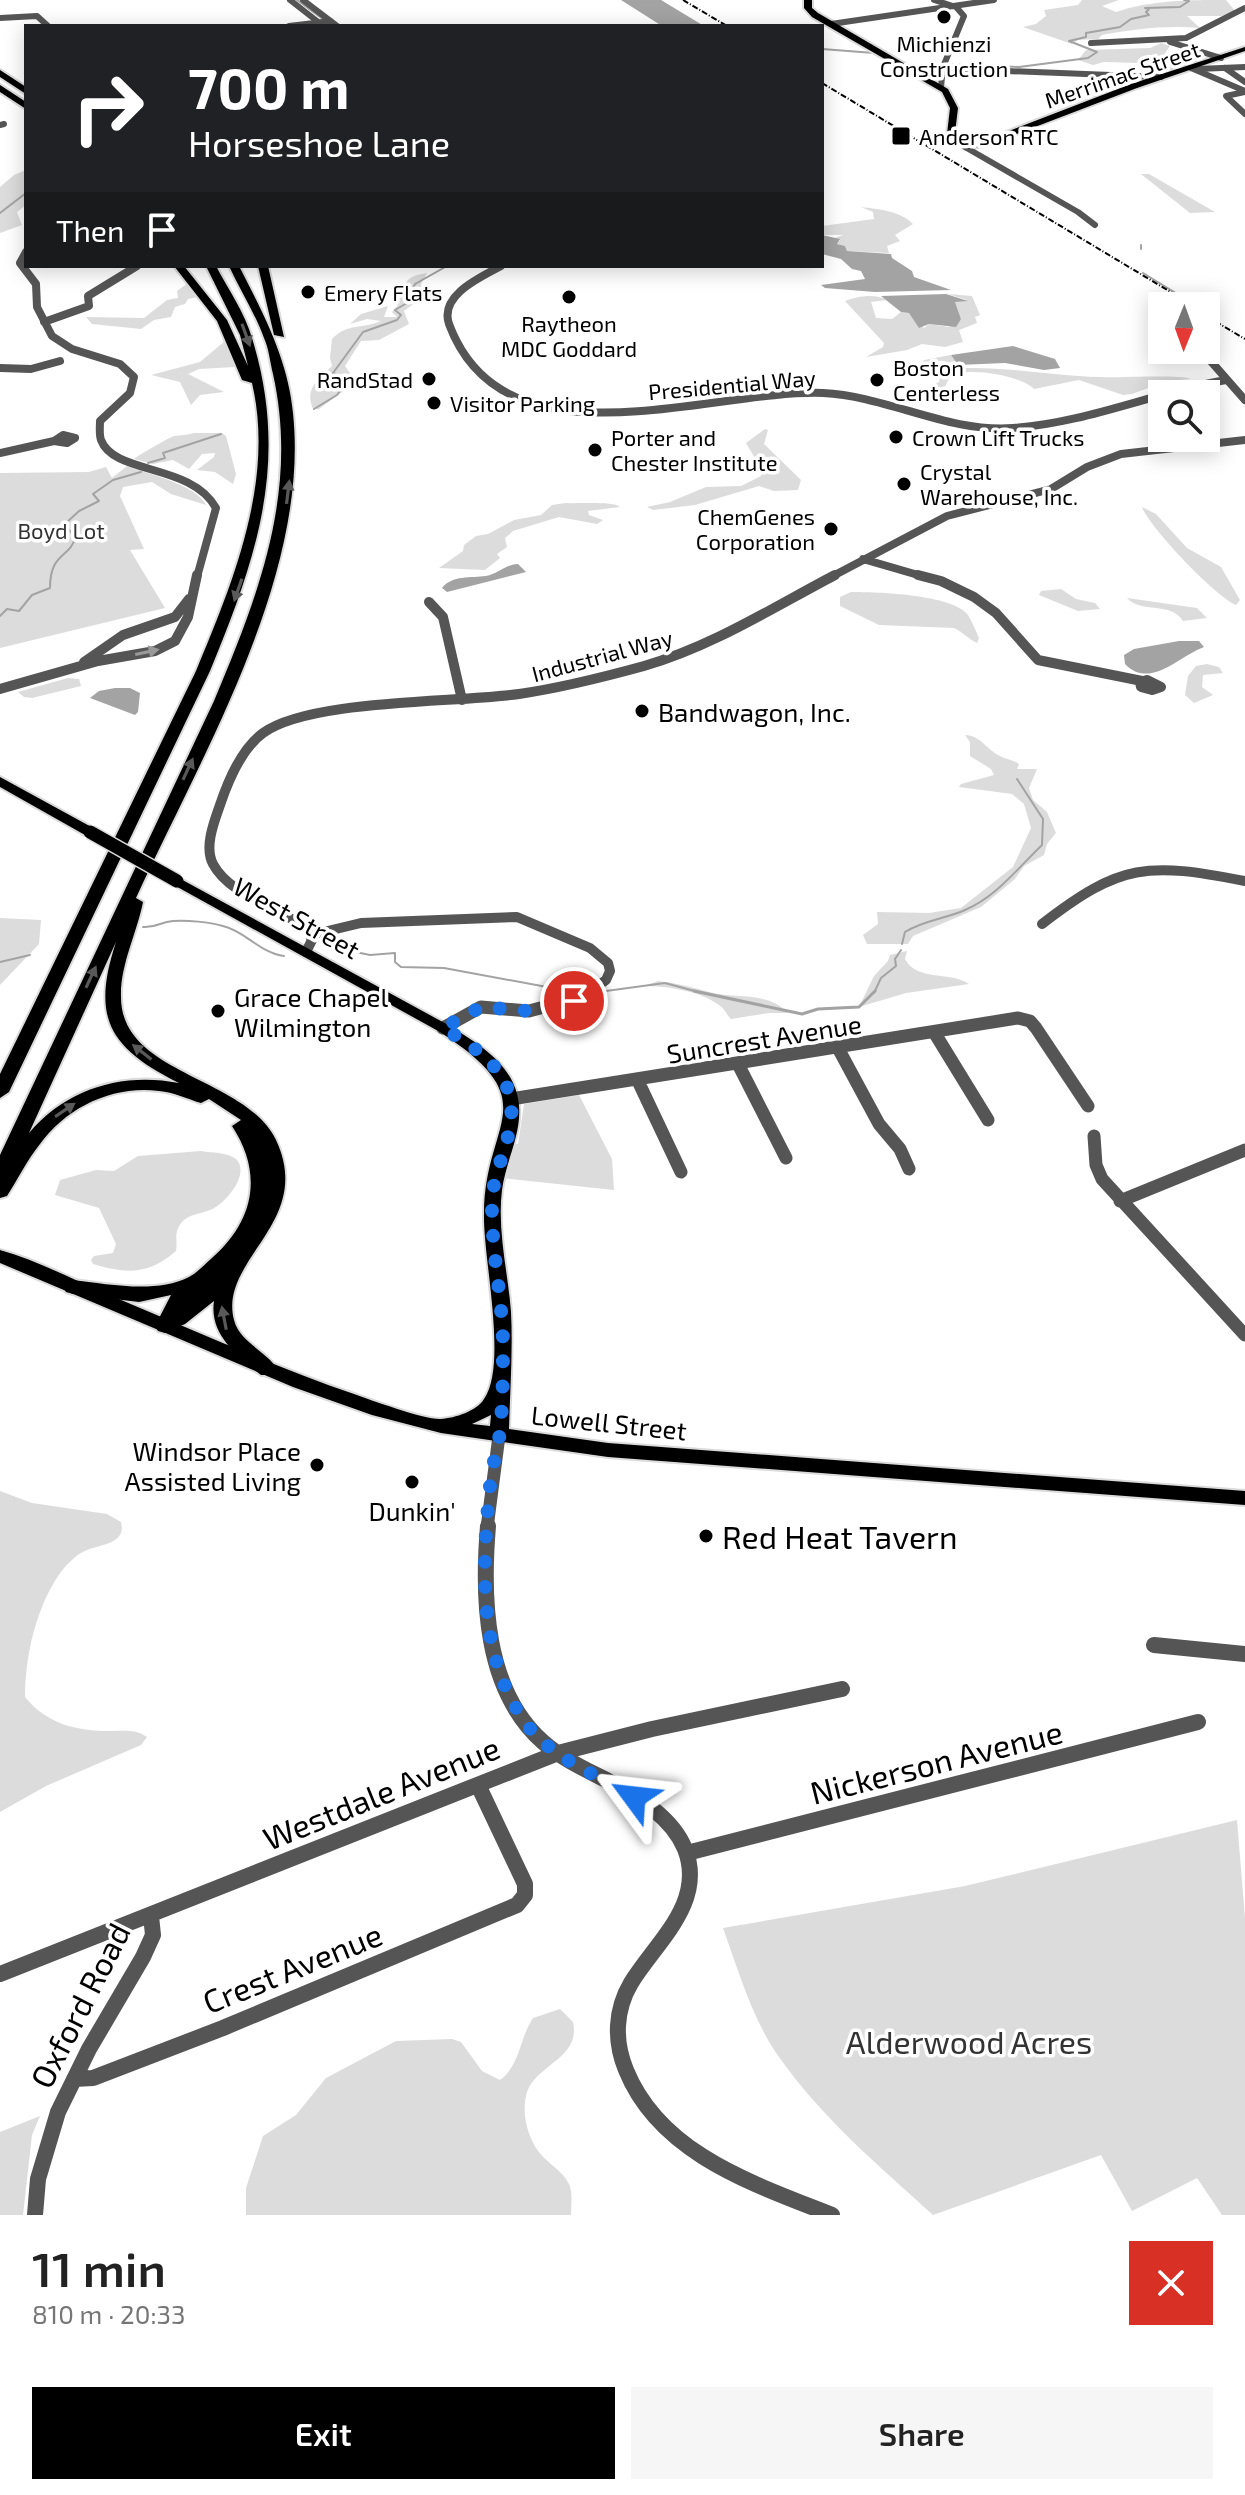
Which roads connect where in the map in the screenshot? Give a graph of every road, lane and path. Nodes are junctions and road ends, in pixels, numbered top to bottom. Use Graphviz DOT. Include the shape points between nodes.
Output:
graph roads {
  1 [pos="290,0"];
  2 [pos="303,0"];
  3 [pos="808,0"];
  4 [pos="934,0"];
  5 [pos="994,0"];
  6 [pos="955,6"];
  7 [pos="1244,10"];
  8 [pos="0,18"];
  9 [pos="47,24"];
  10 [pos="321,24"];
  11 [pos="334,24"];
  12 [pos="831,24"];
  13 [pos="1167,40"];
  14 [pos="1091,43"];
  15 [pos="1245,49"];
  16 [pos="1221,58"];
  17 [pos="906,67"];
  18 [pos="943,67"];
  19 [pos="1245,67"];
  20 [pos="1191,68"];
  21 [pos="1225,68"];
  22 [pos="0,73"];
  23 [pos="1161,77"];
  24 [pos="1245,82"];
  25 [pos="941,87"];
  26 [pos="0,88"];
  27 [pos="24,90"];
  28 [pos="1245,92"];
  29 [pos="24,105"];
  30 [pos="1245,114"];
  31 [pos="965,147"];
  32 [pos="1095,225"];
  33 [pos="24,268"];
  34 [pos="134,268"];
  35 [pos="181,268"];
  36 [pos="212,268"];
  37 [pos="235,268"];
  38 [pos="263,268"];
  39 [pos="498,268"];
  40 [pos="44,322"];
  41 [pos="60,361"];
  42 [pos="1213,364"];
  43 [pos="280,365"];
  44 [pos="0,368"];
  45 [pos="1226,380"];
  46 [pos="1245,400"];
  47 [pos="262,407"];
  48 [pos="1245,440"];
  49 [pos="54,441"];
  50 [pos="0,453"];
  51 [pos="860,561"];
  52 [pos="191,596"];
  53 [pos="429,602"];
  54 [pos="71,670"];
  55 [pos="1142,681"];
  56 [pos="0,689"];
  57 [pos="462,700"];
  58 [pos="0,781"];
  59 [pos="139,874"];
  60 [pos="1245,881"];
  61 [pos="1042,924"];
  62 [pos="311,935"];
  63 [pos="306,952"];
  64 [pos="443,1028"];
  65 [pos="934,1032"];
  66 [pos="838,1048"];
  67 [pos="738,1064"];
  68 [pos="638,1081"];
  69 [pos="0,1092"];
  70 [pos="511,1099"];
  71 [pos="1088,1106"];
  72 [pos="988,1120"];
  73 [pos="1094,1136"];
  74 [pos="1245,1150"];
  75 [pos="786,1158"];
  76 [pos="909,1169"];
  77 [pos="681,1172"];
  78 [pos="0,1175"];
  79 [pos="0,1192"];
  80 [pos="1120,1201"];
  81 [pos="245,1253"];
  82 [pos="0,1256"];
  83 [pos="199,1279"];
  84 [pos="73,1287"];
  85 [pos="165,1326"];
  86 [pos="1245,1335"];
  87 [pos="268,1370"];
  88 [pos="501,1379"];
  89 [pos="441,1426"];
  90 [pos="499,1436"];
  91 [pos="1245,1498"];
  92 [pos="1154,1645"];
  93 [pos="1245,1654"];
  94 [pos="842,1689"];
  95 [pos="1198,1722"];
  96 [pos="558,1753"];
  97 [pos="479,1787"];
  98 [pos="687,1853"];
  99 [pos="151,1916"];
  100 [pos="0,1974"];
  101 [pos="74,2079"];
  102 [pos="35,2215"];
  103 [pos="832,2215"];
  1 -- 10 [label="street"];
  2 -- 11 [label="street"];
  3 -- 12 [label="main road" via="811,12"];
  4 -- 6 [label="street"];
  5 -- 6 [label="street"];
  6 -- 12 [label="street"];
  6 -- 18 [label="street" via="964,19"];
  7 -- 13 [label="street" via="1191,36"];
  8 -- 9 [label="street" via="35,16"];
  10 -- 11 [label="street"];
  12 -- 17 [label="main road"];
  13 -- 14 [label="street"];
  13 -- 16 [label="street"];
  15 -- 16 [label="main road, Merrimac Street"];
  16 -- 20 [label="main road, Merrimac Street"];
  17 -- 18 [label="street"];
  17 -- 25 [label="main road"];
  18 -- 23 [label="street"];
  18 -- 25 [label="street"];
  19 -- 21 [label="street"];
  20 -- 21 [label="street"];
  20 -- 23 [label="main road, Merrimac Street"];
  20 -- 28 [label="street"];
  21 -- 24 [label="street"];
  22 -- 27 [label="highway"];
  23 -- 31 [label="main road, Merrimac Street"];
  25 -- 31 [label="main road" via="954,108 952,136"];
  26 -- 29 [label="highway"];
  28 -- 30 [label="street" via="1226,96"];
  31 -- 32 [label="street"];
  33 -- 40 [label="street" via="36,284"];
  34 -- 40 [label="street" via="88,296 89,306"];
  35 -- 47 [label="highway" via="225,326"];
  36 -- 47 [label="highway, one-way" via="246,335"];
  37 -- 43 [label="highway" via="259,309"];
  38 -- 43 [label="highway" via="282,344"];
  39 -- 45 [label="street, Presidential Way" via="455,297 447,312 449,323 493,386 565,410 634,411 818,392 960,424 1009,428"];
  40 -- 52 [label="street" via="54,338 72,349 131,372 135,380 130,393 100,421 108,450 196,484 214,502"];
  41 -- 44 [label="street" via="32,369"];
  42 -- 45 [label="street"];
  59 -- 43 [label="highway, one-way" via="247,641 273,567 290,458"];
  45 -- 46 [label="street"];
  47 -- 69 [label="highway, one-way" via="259,510 229,613"];
  48 -- 51 [label="street, Industrial Way" via="1112,457 1051,489 936,521"];
  49 -- 50 [label="street"];
  51 -- 55 [label="street" via="902,577 951,586 992,609 1038,660"];
  51 -- 57 [label="street, Industrial Way" via="664,660 546,690"];
  52 -- 54 [label="street" via="175,617 123,635"];
  54 -- 52 [label="street, one-way" via="169,645 183,629"];
  53 -- 57 [label="street" via="443,617"];
  54 -- 56 [label="street"];
  57 -- 62 [label="street, Industrial Way" via="310,715 271,728 249,747 213,825 208,854 222,874 301,923"];
  58 -- 63 [label="main road, West Street, bridge"];
  78 -- 59 [label="highway, one-way"];
  81 -- 59 [label="highway, one-way" via="274,1201 275,1169 266,1141 229,1102 141,1052 122,1032 113,1012 112,993"];
  60 -- 61 [label="street" via="1183,870 1128,873 1091,887"];
  62 -- 63 [label="street"];
  62 -- 64 [label="street" via="361,923 517,917 590,948 608,963 606,980 582,997 529,1011 481,1007"];
  63 -- 64 [label="main road, West Street"];
  64 -- 70 [label="main road, West Street" via="492,1064"];
  65 -- 66 [label="street, Suncrest Avenue"];
  65 -- 71 [label="street, Suncrest Avenue" via="1024,1019 1036,1028"];
  65 -- 72 [label="street"];
  66 -- 67 [label="street, Suncrest Avenue"];
  66 -- 76 [label="street"];
  67 -- 68 [label="street, Suncrest Avenue"];
  67 -- 75 [label="street"];
  68 -- 70 [label="street, Suncrest Avenue"];
  68 -- 77 [label="street"];
  70 -- 88 [label="main road" via="510,1129 492,1205 502,1314"];
  73 -- 80 [label="street" via="1099,1175"];
  74 -- 80 [label="street"];
  79 -- 83 [label="highway, one-way" via="40,1130 83,1099 143,1084 197,1095 246,1132 262,1173 260,1201 250,1223 231,1251"];
  80 -- 86 [label="street"];
  81 -- 85 [label="highway" via="200,1302"];
  87 -- 81 [label="highway, one-way" via="232,1338 222,1317 225,1291"];
  82 -- 84 [label="main road, Lowell Street"];
  83 -- 84 [label="highway" via="139,1295"];
  83 -- 85 [label="highway" via="172,1306"];
  84 -- 85 [label="main road, Lowell Street"];
  85 -- 87 [label="main road, Lowell Street"];
  87 -- 89 [label="main road, Lowell Street"];
  88 -- 89 [label="main road" via="487,1409"];
  88 -- 90 [label="main road"];
  89 -- 90 [label="main road, Lowell Street"];
  90 -- 91 [label="main road, Lowell Street" via="608,1450"];
  90 -- 96 [label="street" via="486,1544 489,1625 500,1669 521,1716"];
  92 -- 93 [label="street"];
  94 -- 96 [label="street, Westdale Avenue"];
  95 -- 98 [label="street, Nickerson Avenue"];
  96 -- 97 [label="street, Westdale Avenue"];
  96 -- 98 [label="street" via="654,1809 675,1830"];
  97 -- 99 [label="street, Westdale Avenue"];
  97 -- 101 [label="street, Crest Avenue" via="524,1881 525,1895 511,1909 238,2022 93,2078"];
  98 -- 103 [label="street" via="691,1878 683,1907 622,2003 618,2047 625,2072 654,2115 699,2154 750,2183"];
  99 -- 100 [label="street, Westdale Avenue"];
  99 -- 101 [label="street, Oxford Road" via="150,1943"];
  101 -- 102 [label="street, Oxford Road" via="44,2145"];
}
